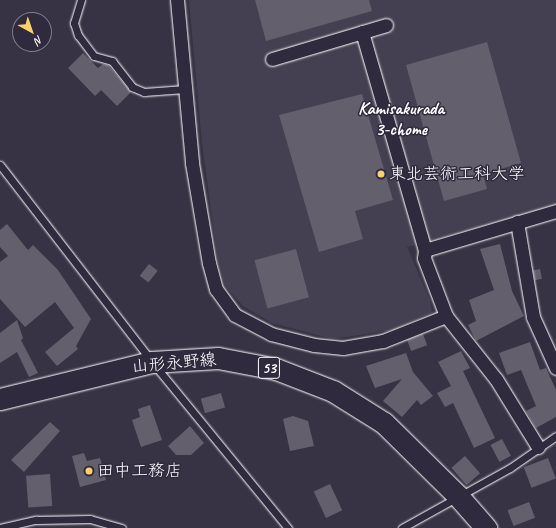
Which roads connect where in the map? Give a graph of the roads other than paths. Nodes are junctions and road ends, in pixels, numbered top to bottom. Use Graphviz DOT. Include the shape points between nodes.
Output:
graph roads {
  1 [pos="81,0"];
  2 [pos="177,0"];
  3 [pos="386,25"];
  4 [pos="362,32"];
  5 [pos="272,58"];
  6 [pos="185,89"];
  7 [pos="0,165"];
  8 [pos="556,211"];
  9 [pos="517,222"];
  10 [pos="425,250"];
  11 [pos="446,316"];
  12 [pos="152,362"];
  13 [pos="556,368"];
  14 [pos="0,399"];
  15 [pos="556,436"];
  16 [pos="538,447"];
  17 [pos="458,496"];
  18 [pos="0,528"];
  19 [pos="122,528"];
  20 [pos="288,528"];
  21 [pos="402,528"];
  22 [pos="486,528"];
  1 -- 6 [label="lane" via="74,23 78,35 94,56 112,62 132,87 144,92"];
  2 -- 6 [label="street"];
  3 -- 4 [label="street"];
  4 -- 5 [label="street"];
  4 -- 10 [label="street"];
  6 -- 11 [label="street" via="192,163 208,263 216,289 235,315 271,334 314,345 343,348 383,341"];
  7 -- 12 [label="lane"];
  8 -- 9 [label="street"];
  9 -- 10 [label="street"];
  9 -- 13 [label="street" via="533,317"];
  10 -- 11 [label="street" via="424,258"];
  11 -- 16 [label="street" via="496,380"];
  12 -- 14 [label="main road, 山形永野線 / 53"];
  12 -- 17 [label="main road, 山形永野線 / 53" via="218,358 276,369 333,391 384,423"];
  12 -- 20 [label="lane"];
  15 -- 16 [label="lane"];
  16 -- 17 [label="lane" via="510,468"];
  17 -- 21 [label="lane"];
  17 -- 22 [label="main road, 山形永野線 / 53"];
  18 -- 19 [label="lane" via="36,520 90,519"];
}
